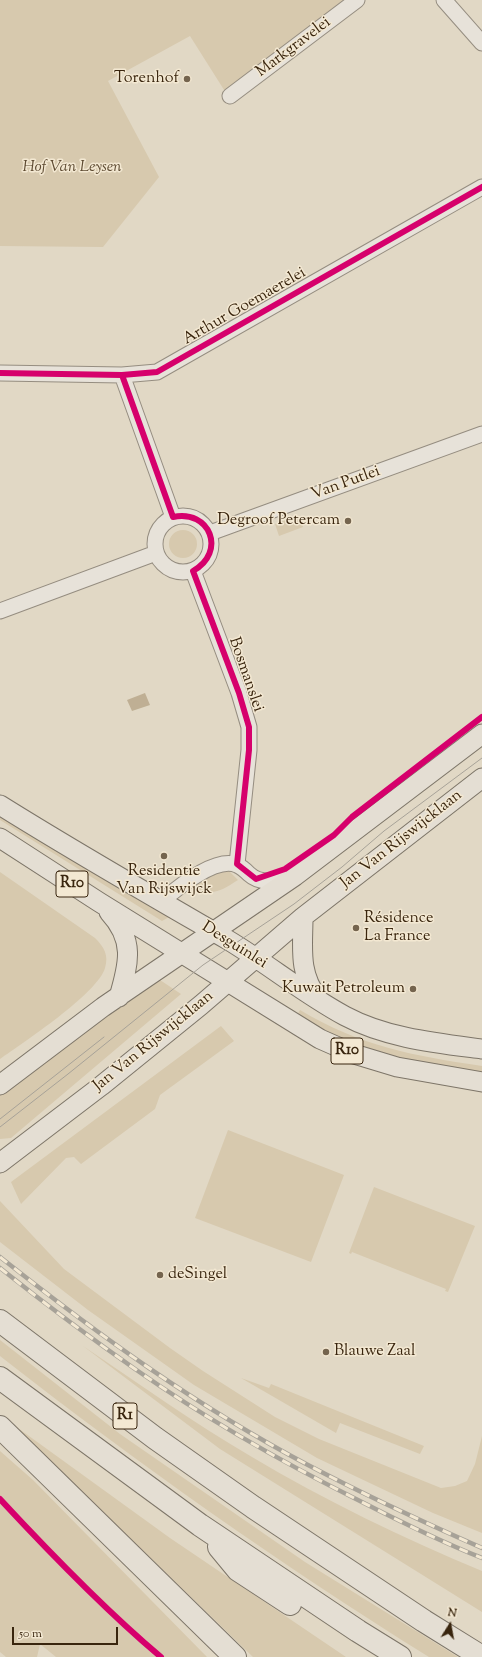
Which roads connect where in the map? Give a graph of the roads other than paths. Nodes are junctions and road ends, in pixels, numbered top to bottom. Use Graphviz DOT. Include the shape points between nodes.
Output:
graph roads {
  1 [pos="357,0"];
  2 [pos="444,0"];
  3 [pos="482,43"];
  4 [pos="230,96"];
  5 [pos="482,187"];
  6 [pos="0,373"];
  7 [pos="122,376"];
  8 [pos="482,434"];
  9 [pos="172,517"];
  10 [pos="210,533"];
  11 [pos="156,553"];
  12 [pos="193,571"];
  13 [pos="0,611"];
  14 [pos="482,734"];
  15 [pos="482,778"];
  16 [pos="0,805"];
  17 [pos="0,838"];
  18 [pos="237,864"];
  19 [pos="295,876"];
  20 [pos="162,901"];
  21 [pos="99,902"];
  22 [pos="304,917"];
  23 [pos="212,932"];
  24 [pos="182,953"];
  25 [pos="255,958"];
  26 [pos="227,982"];
  27 [pos="119,997"];
  28 [pos="322,1003"];
  29 [pos="482,1049"];
  30 [pos="482,1082"];
  31 [pos="0,1085"];
  32 [pos="0,1163"];
  33 [pos="0,1321"];
  34 [pos="0,1378"];
  35 [pos="0,1427"];
  36 [pos="200,1525"];
  37 [pos="235,1657"];
  38 [pos="371,1657"];
  39 [pos="400,1657"];
  40 [pos="482,1657"];
  1 -- 4 [label="street, Markgravelei"];
  2 -- 3 [label="street"];
  5 -- 7 [label="street, Arthur Goemaerelei" via="157,372"];
  6 -- 7 [label="street, Arthur Goemaerelei"];
  7 -- 9 [label="street"];
  8 -- 10 [label="street, Van Putlei"];
  9 -- 10 [label="street" via="190,516 198,520"];
  9 -- 11 [label="street" via="159,528 155,536"];
  10 -- 12 [label="street" via="211,551 207,560"];
  11 -- 12 [label="street" via="160,562 175,572"];
  11 -- 13 [label="street"];
  12 -- 18 [label="street, Bosmanslei" via="249,727 249,750"];
  14 -- 19 [label="main road"];
  15 -- 22 [label="main road, Jan Van Rijswijcklaan"];
  16 -- 20 [label="main road, Desguinlei / R10"];
  17 -- 21 [label="main road, Desguinlei / R10"];
  18 -- 19 [label="street" via="256,880 277,881"];
  18 -- 20 [label="street" via="226,864 199,873"];
  19 -- 23 [label="main road"];
  20 -- 23 [label="main road, Desguinlei / R10"];
  21 -- 24 [label="main road, Desguinlei / R10"];
  21 -- 27 [label="main road, Desguinlei" via="120,926 128,949 128,968"];
  22 -- 25 [label="main road, Jan Van Rijswijcklaan"];
  22 -- 28 [label="main road" via="304,968 309,987"];
  23 -- 24 [label="main road"];
  23 -- 25 [label="main road, Desguinlei / R10"];
  24 -- 26 [label="main road, Desguinlei / R10"];
  24 -- 27 [label="main road"];
  25 -- 26 [label="main road, Jan Van Rijswijcklaan"];
  25 -- 28 [label="main road, Desguinlei / R10"];
  26 -- 30 [label="main road, Desguinlei / R10" via="320,1039 354,1054 397,1067"];
  26 -- 32 [label="main road, Jan Van Rijswijcklaan" via="101,1086"];
  27 -- 31 [label="main road"];
  28 -- 29 [label="main road, Desguinlei / R10" via="346,1017 374,1028 406,1037"];
  33 -- 40 [label="highway, R1" via="155,1438 253,1507 424,1622"];
  34 -- 36 [label="highway"];
  35 -- 37 [label="highway"];
  36 -- 38 [label="highway" via="238,1570"];
  36 -- 39 [label="highway"];
}
